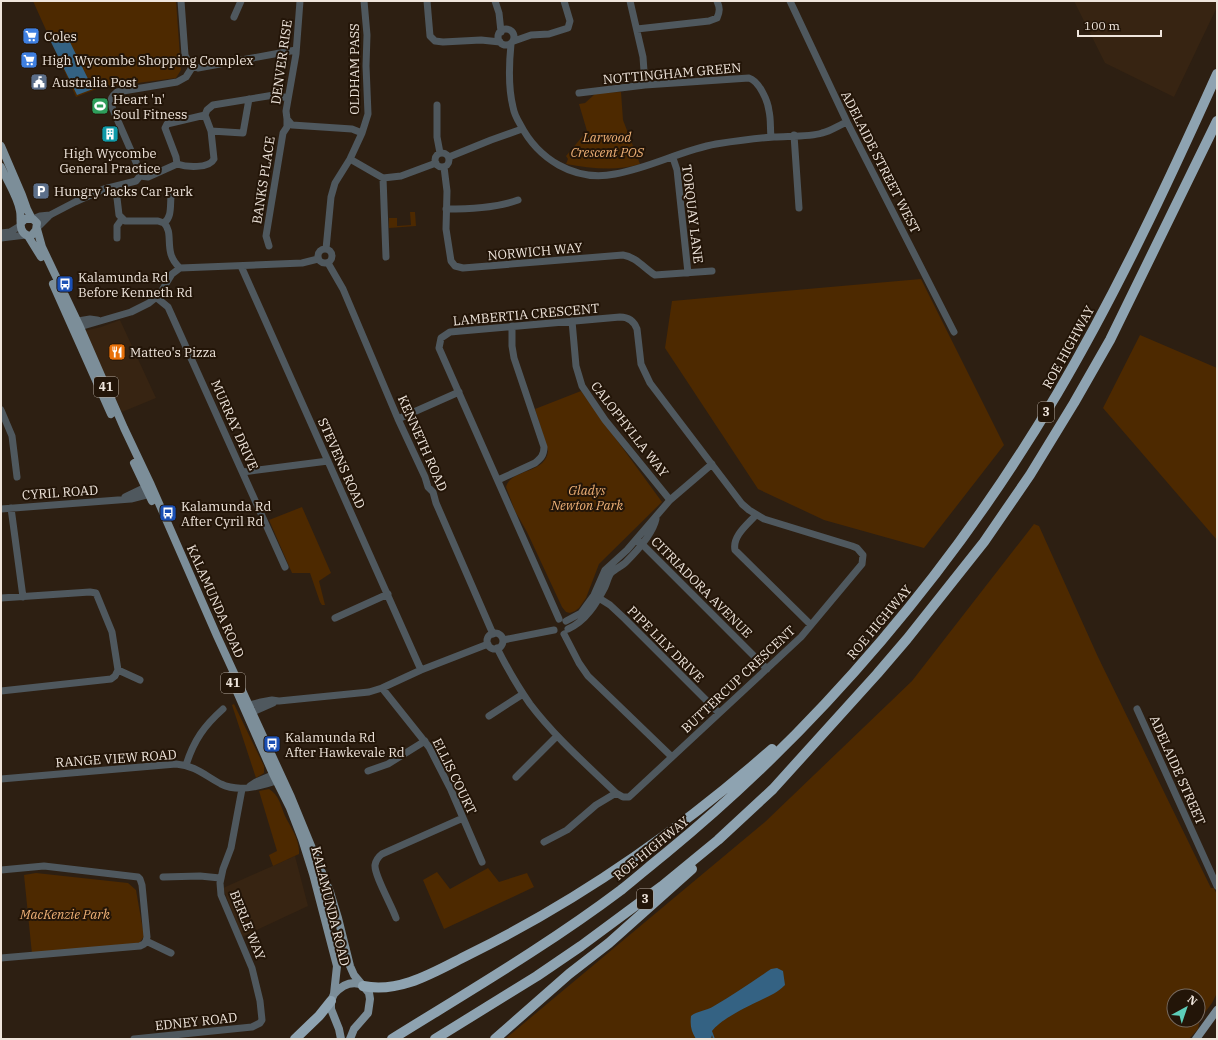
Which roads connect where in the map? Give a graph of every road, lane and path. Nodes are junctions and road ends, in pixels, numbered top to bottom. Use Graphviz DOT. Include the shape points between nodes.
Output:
graph roads {
  1 [pos="181,1"];
  2 [pos="241,1"];
  3 [pos="300,1"];
  4 [pos="364,1"];
  5 [pos="426,1"];
  6 [pos="495,1"];
  7 [pos="564,1"];
  8 [pos="630,1"];
  9 [pos="717,1"];
  10 [pos="790,1"];
  11 [pos="499,13"];
  12 [pos="234,17"];
  13 [pos="637,29"];
  14 [pos="512,37"];
  15 [pos="501,38"];
  16 [pos="296,50"];
  17 [pos="510,62"];
  18 [pos="193,66"];
  19 [pos="1217,74"];
  20 [pos="645,85"];
  21 [pos="579,93"];
  22 [pos="288,98"];
  23 [pos="249,99"];
  24 [pos="437,105"];
  25 [pos="205,115"];
  26 [pos="287,119"];
  27 [pos="1217,121"];
  28 [pos="847,122"];
  29 [pos="522,129"];
  30 [pos="211,131"];
  31 [pos="362,133"];
  32 [pos="794,136"];
  33 [pos="771,137"];
  34 [pos="1,146"];
  35 [pos="440,153"];
  36 [pos="449,157"];
  37 [pos="673,158"];
  38 [pos="350,159"];
  39 [pos="1,161"];
  40 [pos="436,163"];
  41 [pos="177,164"];
  42 [pos="1,167"];
  43 [pos="444,168"];
  44 [pos="140,176"];
  45 [pos="383,178"];
  46 [pos="6,179"];
  47 [pos="170,197"];
  48 [pos="117,198"];
  49 [pos="518,200"];
  50 [pos="799,208"];
  51 [pos="446,209"];
  52 [pos="50,215"];
  53 [pos="32,219"];
  54 [pos="122,219"];
  55 [pos="164,223"];
  56 [pos="21,225"];
  57 [pos="33,232"];
  58 [pos="1,233"];
  59 [pos="1,238"];
  60 [pos="116,238"];
  61 [pos="268,246"];
  62 [pos="326,249"];
  63 [pos="386,257"];
  64 [pos="318,259"];
  65 [pos="328,263"];
  66 [pos="241,266"];
  67 [pos="180,268"];
  68 [pos="712,271"];
  69 [pos="688,273"];
  70 [pos="156,298"];
  71 [pos="572,321"];
  72 [pos="75,325"];
  73 [pos="512,326"];
  74 [pos="954,332"];
  75 [pos="459,392"];
  76 [pos="1,410"];
  77 [pos="398,419"];
  78 [pos="328,461"];
  79 [pos="712,464"];
  80 [pos="243,472"];
  81 [pos="17,477"];
  82 [pos="498,480"];
  83 [pos="150,490"];
  84 [pos="670,500"];
  85 [pos="1,508"];
  86 [pos="11,508"];
  87 [pos="756,515"];
  88 [pos="639,542"];
  89 [pos="285,567"];
  90 [pos="388,594"];
  91 [pos="597,596"];
  92 [pos="23,597"];
  93 [pos="1,598"];
  94 [pos="913,602"];
  95 [pos="335,618"];
  96 [pos="559,619"];
  97 [pos="811,625"];
  98 [pos="566,628"];
  99 [pos="554,630"];
  100 [pos="493,634"];
  101 [pos="503,640"];
  102 [pos="488,644"];
  103 [pos="498,648"];
  104 [pos="767,669"];
  105 [pos="118,670"];
  106 [pos="421,670"];
  107 [pos="140,680"];
  108 [pos="382,688"];
  109 [pos="1,691"];
  110 [pos="523,694"];
  111 [pos="223,709"];
  112 [pos="1137,709"];
  113 [pos="248,710"];
  114 [pos="719,713"];
  115 [pos="489,716"];
  116 [pos="557,736"];
  117 [pos="425,742"];
  118 [pos="672,757"];
  119 [pos="186,765"];
  120 [pos="368,770"];
  121 [pos="278,776"];
  122 [pos="516,777"];
  123 [pos="1,779"];
  124 [pos="242,789"];
  125 [pos="773,789"];
  126 [pos="616,793"];
  127 [pos="463,818"];
  128 [pos="544,842"];
  129 [pos="482,862"];
  130 [pos="1,870"];
  131 [pos="163,877"];
  132 [pos="220,878"];
  133 [pos="1217,886"];
  134 [pos="396,918"];
  135 [pos="146,941"];
  136 [pos="171,953"];
  137 [pos="1,958"];
  138 [pos="363,986"];
  139 [pos="333,998"];
  140 [pos="1217,1010"];
  141 [pos="260,1023"];
  142 [pos="134,1039"];
  143 [pos="141,1039"];
  144 [pos="295,1039"];
  145 [pos="341,1039"];
  146 [pos="350,1039"];
  147 [pos="392,1039"];
  148 [pos="435,1039"];
  149 [pos="495,1039"];
  150 [pos="1196,1039"];
  1 -- 18 [label="street" via="185,54"];
  2 -- 12 [label="street"];
  3 -- 16 [label="street, DENVER RISE"];
  4 -- 31 [label="street, OLDHAM PASS" via="368,114"];
  5 -- 15 [label="street" via="430,36 436,41"];
  6 -- 11 [label="street"];
  7 -- 14 [label="street" via="570,21 568,28 549,34"];
  8 -- 13 [label="street"];
  9 -- 13 [label="street" via="720,13 717,18 709,21"];
  10 -- 28 [label="street, ADELAIDE STREET WEST"];
  11 -- 14 [label="street"];
  11 -- 15 [label="street"];
  13 -- 20 [label="street"];
  14 -- 15 [label="street" via="507,45"];
  14 -- 15 [label="street" via="505,30"];
  14 -- 17 [label="street"];
  15 -- 17 [label="street"];
  16 -- 18 [label="street" via="198,68"];
  16 -- 22 [label="street, DENVER RISE"];
  17 -- 29 [label="street" via="513,108"];
  18 -- 44 [label="street" via="186,77 177,82 117,92 110,100"];
  19 -- 94 [label="highway, ROE HIGHWAY / 3" via="1176,166 1127,264 1057,394 968,530"];
  20 -- 21 [label="street, NOTTINGHAM GREEN"];
  20 -- 33 [label="street, NOTTINGHAM GREEN" via="745,78 753,80 759,86 769,109"];
  22 -- 23 [label="street" via="274,96"];
  22 -- 26 [label="street, DENVER RISE"];
  23 -- 25 [label="street" via="213,105"];
  23 -- 30 [label="street" via="243,133"];
  24 -- 35 [label="street"];
  25 -- 30 [label="street"];
  25 -- 41 [label="street" via="167,124 164,128"];
  26 -- 31 [label="street, DENVER RISE" via="292,125 352,129"];
  26 -- 61 [label="street, BANKS PLACE" via="266,236"];
  27 -- 125 [label="highway, 3" via="1110,340 1030,475 984,542 907,639"];
  28 -- 32 [label="street" via="822,134"];
  28 -- 74 [label="street, ADELAIDE STREET WEST"];
  29 -- 36 [label="street"];
  29 -- 37 [label="street" via="536,147 556,165 566,170 592,175 618,174"];
  30 -- 41 [label="street" via="214,159 209,165 184,167"];
  31 -- 38 [label="street, OLDHAM PASS"];
  32 -- 33 [label="street"];
  32 -- 50 [label="street"];
  33 -- 37 [label="street" via="716,144"];
  34 -- 53 [label="main road, KALAMUNDA ROAD / 41"];
  35 -- 36 [label="street" via="445,153"];
  35 -- 40 [label="street" via="436,157"];
  36 -- 43 [label="street" via="449,164"];
  37 -- 69 [label="street, TORQUAY LANE" via="677,170"];
  38 -- 45 [label="street"];
  38 -- 62 [label="street, OLDHAM PASS" via="335,183 331,197"];
  39 -- 46 [label="main road"];
  40 -- 43 [label="street"];
  40 -- 45 [label="street" via="401,176"];
  41 -- 44 [label="street" via="148,177"];
  42 -- 46 [label="main road, KALAMUNDA ROAD / 41"];
  43 -- 51 [label="street, NORWICH WAY" via="447,184"];
  44 -- 52 [label="street" via="133,183 104,189"];
  45 -- 63 [label="street"];
  46 -- 56 [label="main road, KALAMUNDA ROAD / 41" via="20,208"];
  47 -- 55 [label="street" via="170,216"];
  48 -- 54 [label="street"];
  49 -- 51 [label="street" via="508,204"];
  51 -- 69 [label="street, NORWICH WAY" via="451,261 455,266 462,268 629,256 655,275"];
  52 -- 53 [label="street"];
  52 -- 57 [label="street"];
  53 -- 56 [label="main road" via="25,219"];
  53 -- 57 [label="main road, KALAMUNDA ROAD / 41" via="36,221"];
  54 -- 55 [label="street" via="128,222"];
  54 -- 60 [label="street" via="117,226"];
  55 -- 67 [label="street" via="168,228 171,257"];
  56 -- 57 [label="main road, KALAMUNDA ROAD / 41" via="22,231"];
  56 -- 58 [label="street" via="10,232"];
  57 -- 59 [label="street"];
  57 -- 72 [label="main road, KALAMUNDA ROAD / 41" via="42,247"];
  62 -- 64 [label="street" via="318,252"];
  62 -- 65 [label="street" via="332,255"];
  64 -- 65 [label="street" via="321,263"];
  64 -- 66 [label="street" via="302,263"];
  65 -- 77 [label="street, KENNETH ROAD" via="343,289"];
  66 -- 67 [label="street"];
  66 -- 78 [label="street, STEVENS ROAD"];
  67 -- 70 [label="street" via="169,278"];
  68 -- 69 [label="street, NORWICH WAY"];
  70 -- 72 [label="street" via="137,310 101,320 90,319"];
  70 -- 80 [label="street, MURRAY DRIVE" via="168,307"];
  71 -- 73 [label="street, LAMBERTIA CRESCENT"];
  71 -- 79 [label="street, LAMBERTIA CRESCENT" via="625,317 632,321 637,329 641,364 650,383"];
  71 -- 84 [label="street, CALOPHYLLA WAY" via="576,366 582,386 605,420"];
  72 -- 83 [label="main road, KALAMUNDA ROAD / 41"];
  73 -- 75 [label="street, LAMBERTIA CRESCENT" via="450,332 442,338 440,348"];
  73 -- 82 [label="street" via="514,358 544,452 540,460"];
  75 -- 77 [label="street"];
  75 -- 82 [label="street, LAMBERTIA CRESCENT"];
  76 -- 81 [label="street" via="12,436"];
  77 -- 100 [label="street, KENNETH ROAD" via="428,487 433,492"];
  78 -- 80 [label="street"];
  78 -- 90 [label="street, STEVENS ROAD"];
  79 -- 84 [label="street"];
  79 -- 87 [label="street, BUTTERCUP CRESCENT" via="742,504"];
  80 -- 89 [label="street, MURRAY DRIVE"];
  82 -- 96 [label="street, LAMBERTIA CRESCENT"];
  83 -- 86 [label="street, CYRIL ROAD" via="131,499"];
  83 -- 113 [label="main road, KALAMUNDA ROAD / 41"];
  84 -- 88 [label="street"];
  85 -- 86 [label="street, CYRIL ROAD"];
  86 -- 92 [label="street"];
  87 -- 97 [label="street" via="736,538 735,550"];
  87 -- 97 [label="street, BUTTERCUP CRESCENT" via="852,546 863,555 862,564"];
  88 -- 91 [label="street" via="605,570"];
  88 -- 104 [label="street, CITRIADORA AVENUE"];
  90 -- 95 [label="street"];
  90 -- 106 [label="street, STEVENS ROAD"];
  91 -- 98 [label="street"];
  91 -- 114 [label="street, PIPE LILY DRIVE" via="625,619"];
  92 -- 93 [label="street"];
  92 -- 105 [label="street" via="96,593 112,632"];
  94 -- 138 [label="highway" via="828,695 785,737 710,801 634,857 537,918 445,967 403,984 385,988"];
  94 -- 147 [label="highway, ROE HIGHWAY / 3" via="816,714 752,778 694,830 596,908 518,961"];
  96 -- 98 [label="street" via="564,620"];
  96 -- 99 [label="street" via="554,624"];
  97 -- 104 [label="street, BUTTERCUP CRESCENT"];
  98 -- 99 [label="street" via="559,634"];
  98 -- 118 [label="street" via="579,663 588,676"];
  99 -- 101 [label="street"];
  100 -- 101 [label="street" via="499,635"];
  100 -- 102 [label="street" via="488,638"];
  101 -- 103 [label="street"];
  102 -- 103 [label="street" via="492,648"];
  102 -- 106 [label="street"];
  103 -- 110 [label="street"];
  104 -- 114 [label="street, BUTTERCUP CRESCENT"];
  105 -- 107 [label="street"];
  105 -- 109 [label="street" via="111,679"];
  106 -- 108 [label="street"];
  108 -- 113 [label="street" via="369,692 272,700"];
  108 -- 117 [label="street, ELLIS COURT"];
  110 -- 115 [label="street"];
  110 -- 116 [label="street"];
  111 -- 119 [label="street" via="202,730"];
  112 -- 133 [label="street, ADELAIDE STREET"];
  113 -- 121 [label="main road, KALAMUNDA ROAD / 41"];
  114 -- 118 [label="street, BUTTERCUP CRESCENT"];
  116 -- 122 [label="street"];
  116 -- 126 [label="street"];
  117 -- 120 [label="street" via="388,764"];
  117 -- 127 [label="street, ELLIS COURT"];
  118 -- 126 [label="street, BUTTERCUP CRESCENT" via="629,797"];
  119 -- 123 [label="street, RANGE VIEW ROAD" via="169,764"];
  119 -- 124 [label="street, RANGE VIEW ROAD" via="200,770 225,786"];
  121 -- 124 [label="street" via="260,786"];
  121 -- 138 [label="main road, KALAMUNDA ROAD / 41" via="303,824 330,892 350,966"];
  121 -- 139 [label="main road, KALAMUNDA ROAD / 41" via="313,874 337,966"];
  124 -- 132 [label="street, BERLE WAY" via="231,848"];
  125 -- 148 [label="highway, 3" via="718,840 618,920 537,976"];
  125 -- 149 [label="highway" via="710,853 650,908"];
  126 -- 128 [label="street" via="596,805 567,830"];
  127 -- 129 [label="street, ELLIS COURT"];
  127 -- 134 [label="street" via="378,858 375,871"];
  130 -- 135 [label="street" via="44,866 138,877 142,885"];
  131 -- 132 [label="street"];
  132 -- 141 [label="street, BERLE WAY" via="222,895 252,968 260,1001"];
  135 -- 136 [label="street"];
  135 -- 137 [label="street" via="140,946"];
  138 -- 139 [label="main road, KALAMUNDA ROAD" via="352,983 345,985 339,988"];
  138 -- 146 [label="main road, KALAMUNDA ROAD / 41" via="369,993 370,1006 354,1028"];
  139 -- 144 [label="highway"];
  139 -- 145 [label="main road, KALAMUNDA ROAD / 41" via="331,1009"];
  140 -- 150 [label="main road"];
  141 -- 143 [label="street, EDNEY ROAD" via="252,1027"];
  142 -- 143 [label="street, EDNEY ROAD"];
}
